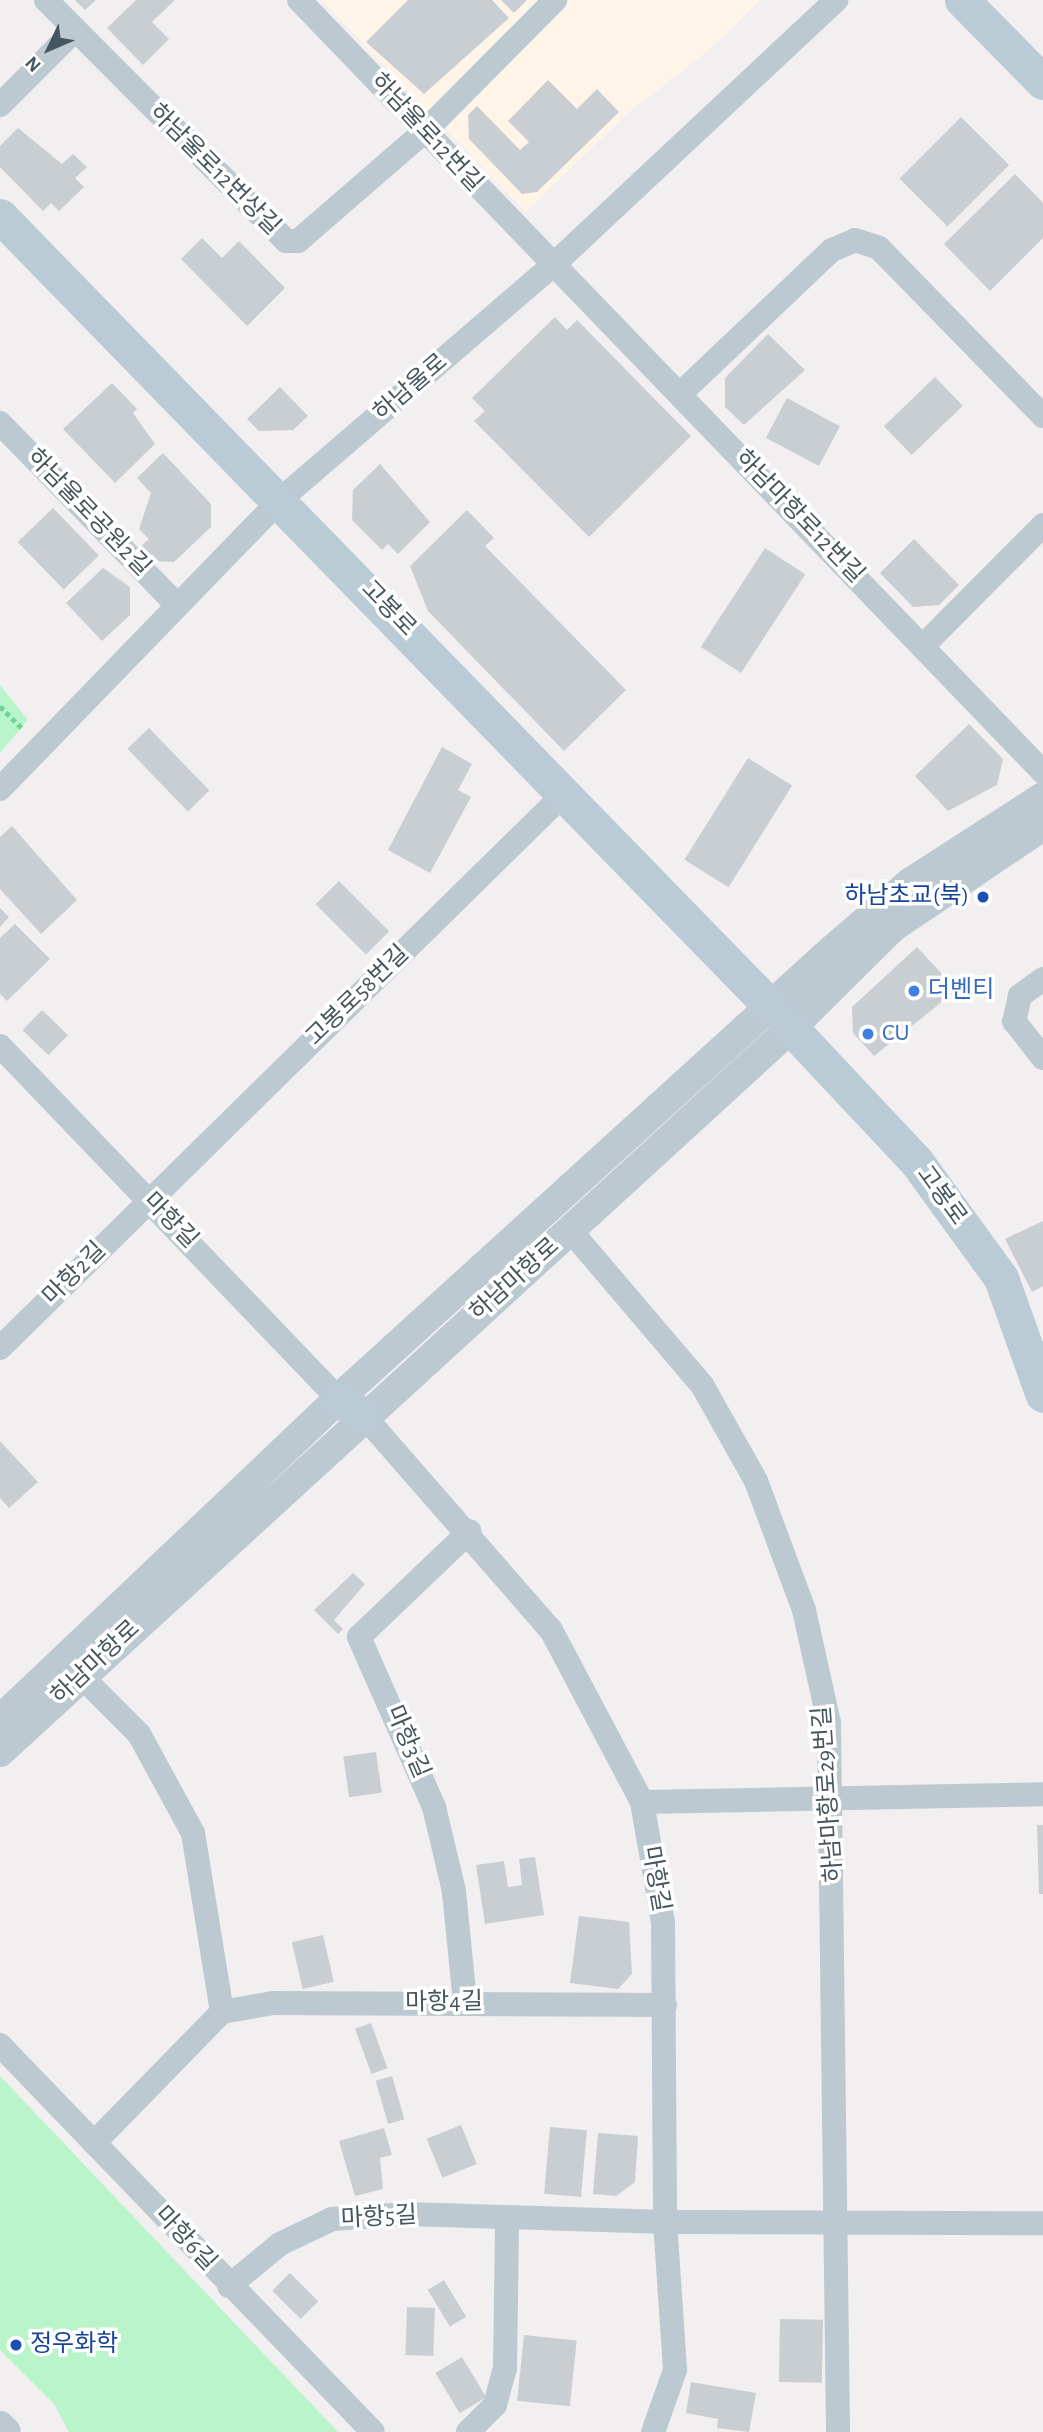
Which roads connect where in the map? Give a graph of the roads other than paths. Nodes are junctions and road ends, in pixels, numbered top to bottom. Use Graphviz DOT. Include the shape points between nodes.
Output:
graph roads {
  1 [pos="46,0"];
  2 [pos="299,0"];
  3 [pos="555,0"];
  4 [pos="836,0"];
  5 [pos="962,0"];
  6 [pos="74,31"];
  7 [pos="1043,82"];
  8 [pos="0,105"];
  9 [pos="425,131"];
  10 [pos="0,216"];
  11 [pos="551,267"];
  12 [pos="680,394"];
  13 [pos="1043,416"];
  14 [pos="0,423"];
  15 [pos="281,499"];
  16 [pos="1043,525"];
  17 [pos="176,604"];
  18 [pos="924,645"];
  19 [pos="1043,772"];
  20 [pos="0,789"];
  21 [pos="565,793"];
  22 [pos="1043,797"];
  23 [pos="1043,826"];
  24 [pos="1043,979"];
  25 [pos="781,1017"];
  26 [pos="0,1046"];
  27 [pos="1043,1058"];
  28 [pos="150,1199"];
  29 [pos="570,1230"];
  30 [pos="0,1348"];
  31 [pos="1043,1395"];
  32 [pos="351,1407"];
  33 [pos="470,1531"];
  34 [pos="81,1676"];
  35 [pos="0,1720"];
  36 [pos="0,1752"];
  37 [pos="1043,1794"];
  38 [pos="834,1798"];
  39 [pos="642,1802"];
  40 [pos="465,2002"];
  41 [pos="666,2005"];
  42 [pos="222,2012"];
  43 [pos="0,2045"];
  44 [pos="94,2143"];
  45 [pos="507,2220"];
  46 [pos="665,2222"];
  47 [pos="1043,2222"];
  48 [pos="839,2224"];
  49 [pos="229,2286"];
  50 [pos="0,2426"];
  51 [pos="6,2432"];
  52 [pos="373,2432"];
  53 [pos="468,2432"];
  54 [pos="653,2432"];
  55 [pos="838,2432"];
  1 -- 6 [label="street, 하남울로12번상길"];
  2 -- 9 [label="street, 하남울로12번길"];
  3 -- 9 [label="street"];
  4 -- 11 [label="street, 하남울로"];
  5 -- 7 [label="main road"];
  6 -- 8 [label="street"];
  6 -- 9 [label="street, 하남울로12번상길" via="286,241 309,235"];
  9 -- 11 [label="street, 하남울로12번길"];
  10 -- 15 [label="main road, 고봉로"];
  11 -- 12 [label="street, 하남마항로12번길"];
  11 -- 15 [label="street, 하남울로"];
  12 -- 13 [label="street" via="832,250 855,240 880,248"];
  12 -- 18 [label="street, 하남마항로12번길"];
  14 -- 17 [label="street, 하남울로공원2길"];
  15 -- 17 [label="street, 하남울로"];
  15 -- 21 [label="main road, 고봉로"];
  16 -- 18 [label="street"];
  17 -- 20 [label="street, 하남울로"];
  18 -- 19 [label="street, 하남마항로12번길"];
  21 -- 25 [label="main road, 고봉로"];
  21 -- 28 [label="street, 고봉로58번길"];
  22 -- 25 [label="street, 하남마항로" via="911,882"];
  23 -- 25 [label="street, 하남마항로" via="893,927"];
  24 -- 27 [label="street" via="1020,996 1014,1021"];
  25 -- 29 [label="street, 하남마항로"];
  25 -- 31 [label="main road, 고봉로" via="916,1161 1001,1278"];
  25 -- 32 [label="street, 하남마항로"];
  26 -- 28 [label="street, 마항길"];
  28 -- 30 [label="street, 마항2길"];
  28 -- 32 [label="street, 마항길"];
  29 -- 32 [label="street, 하남마항로"];
  29 -- 38 [label="street, 하남마항로29번길" via="702,1385 756,1481 804,1611 829,1723"];
  32 -- 33 [label="street, 마항길"];
  32 -- 34 [label="street, 하남마항로"];
  32 -- 35 [label="street, 하남마항로"];
  33 -- 39 [label="street, 마항길" via="551,1630"];
  33 -- 40 [label="street, 마항3길" via="359,1637 434,1807 454,1891"];
  34 -- 36 [label="street, 하남마항로"];
  34 -- 42 [label="street" via="139,1734 192,1833"];
  37 -- 38 [label="street"];
  38 -- 39 [label="street"];
  38 -- 48 [label="street, 하남마항로29번길"];
  39 -- 41 [label="street, 마항길" via="663,1922"];
  40 -- 41 [label="street, 마항4길"];
  40 -- 42 [label="street, 마항4길" via="273,2004"];
  41 -- 46 [label="street, 마항길"];
  42 -- 44 [label="street"];
  43 -- 44 [label="street, 마항6길"];
  44 -- 49 [label="street, 마항6길"];
  45 -- 46 [label="street, 마항5길"];
  45 -- 49 [label="street, 마항5길" via="409,2214 332,2219 280,2244"];
  45 -- 53 [label="street" via="505,2368 495,2405"];
  46 -- 48 [label="street, 마항5길"];
  46 -- 54 [label="street, 마항길" via="675,2370"];
  47 -- 48 [label="street, 마항5길"];
  48 -- 55 [label="street, 하남마항로29번길"];
  49 -- 52 [label="street, 마항6길"];
  50 -- 51 [label="street"];
}
